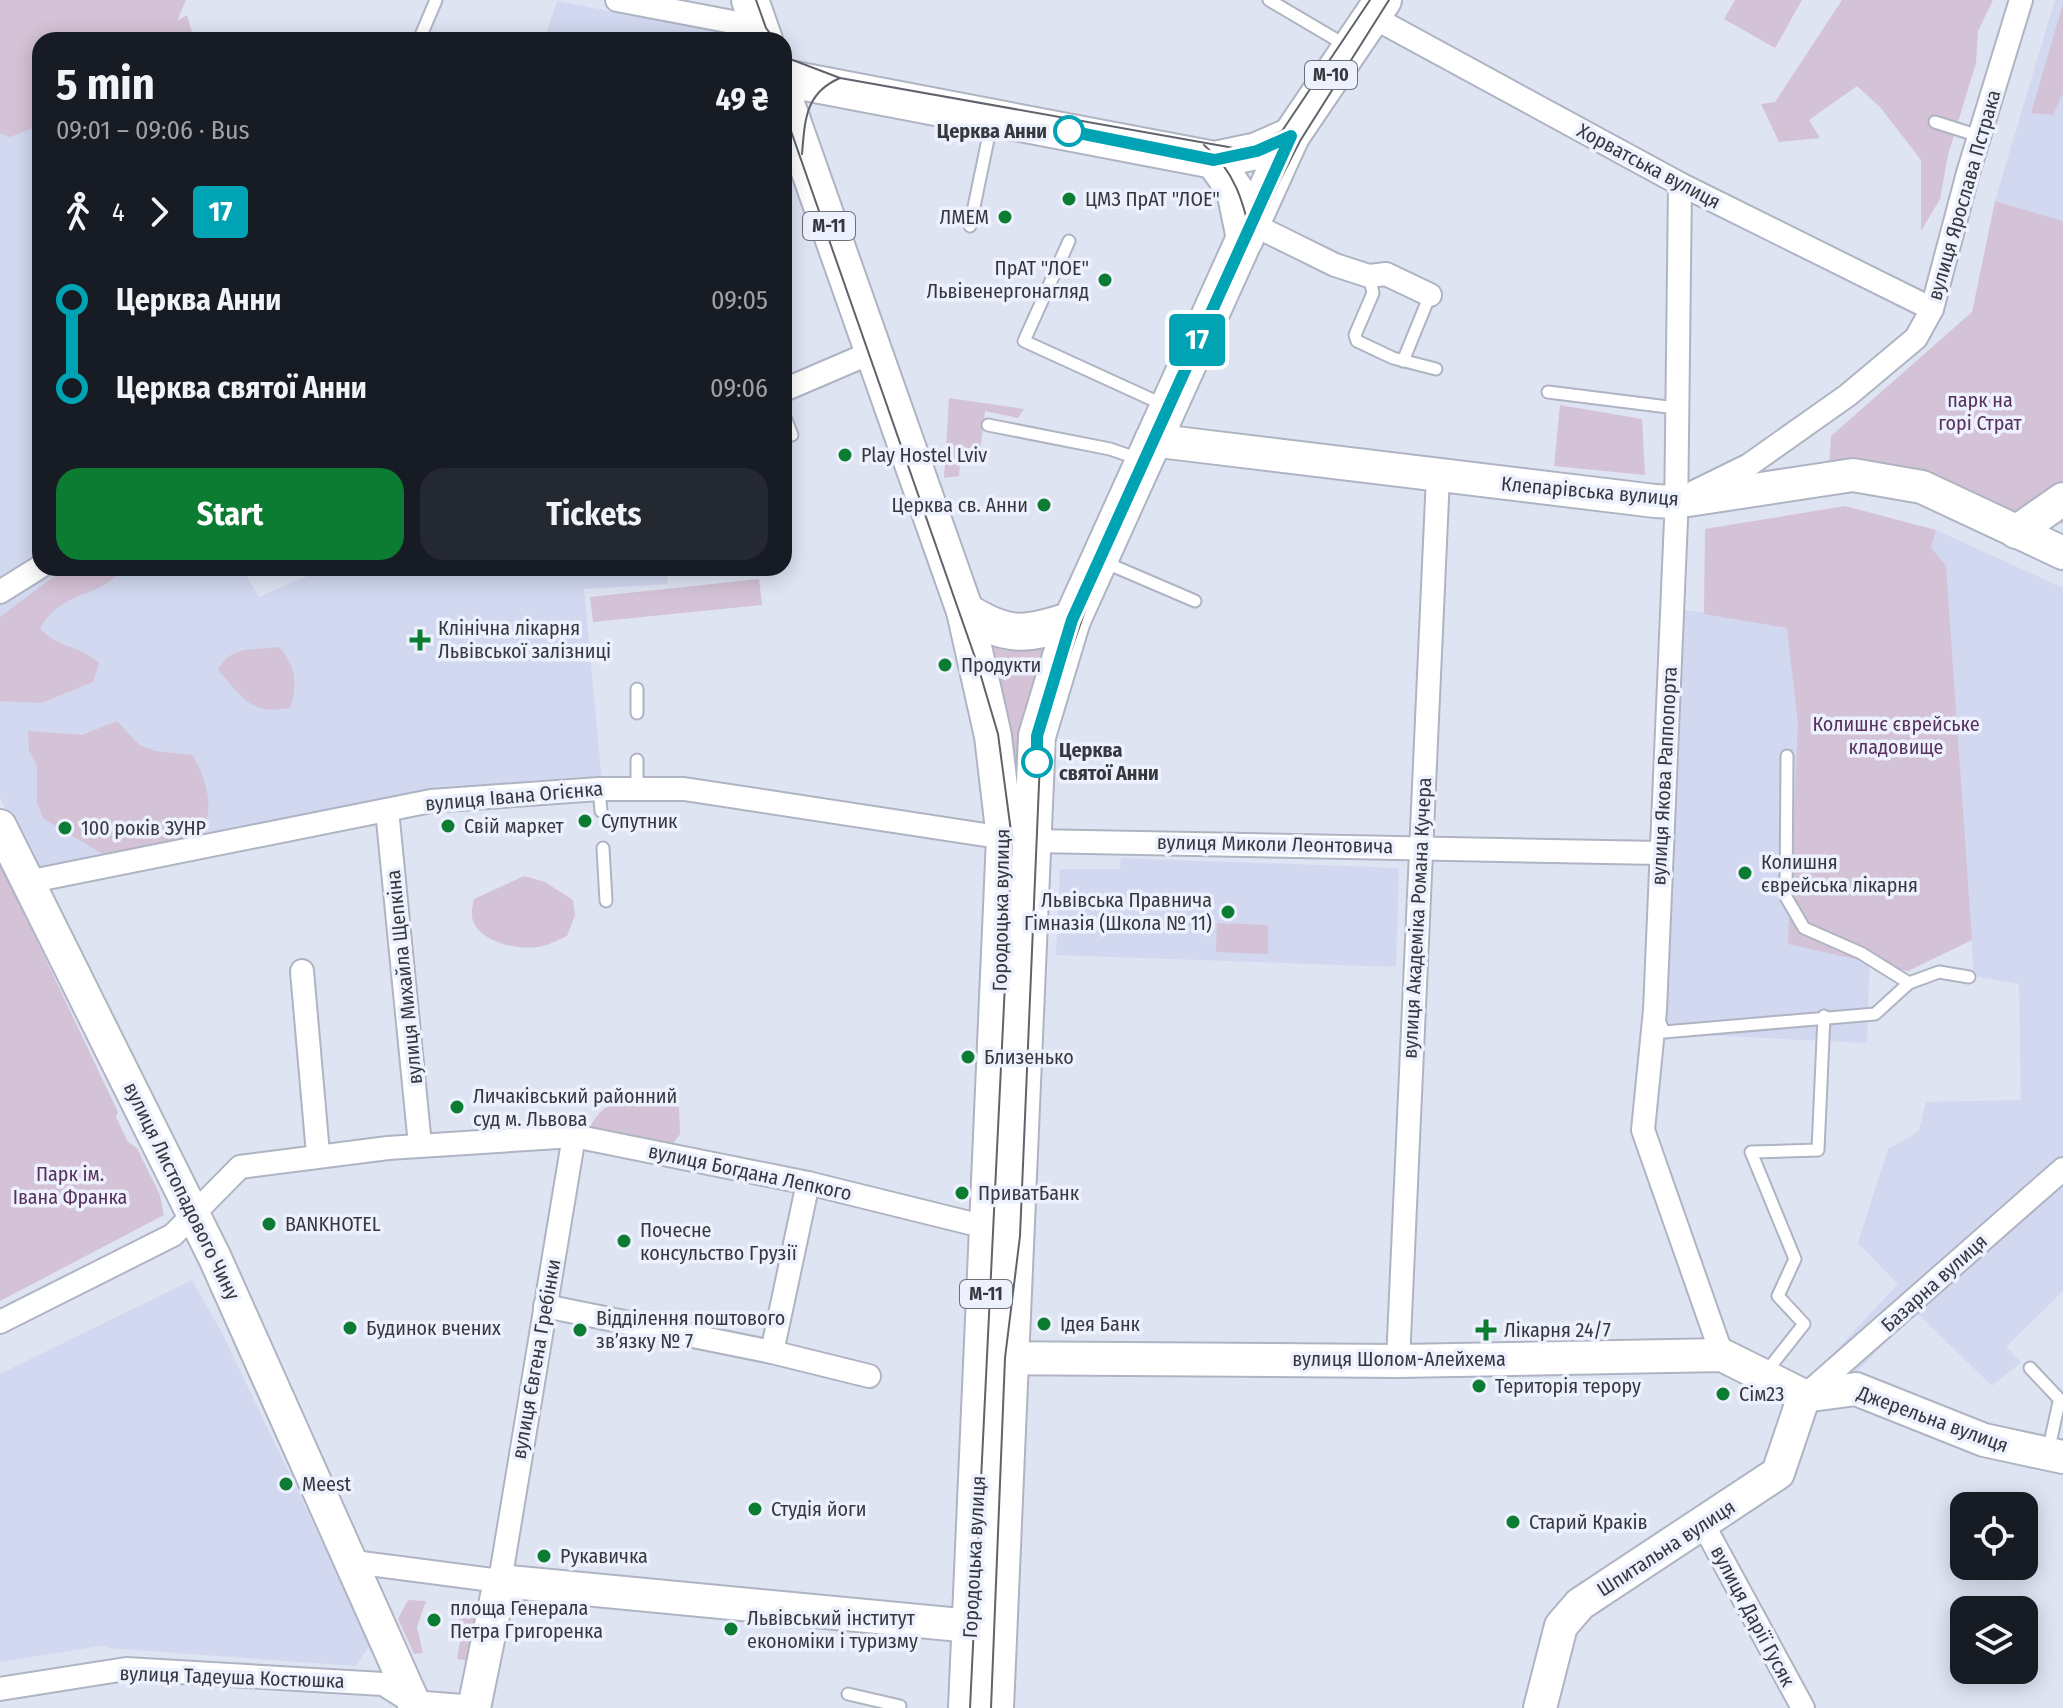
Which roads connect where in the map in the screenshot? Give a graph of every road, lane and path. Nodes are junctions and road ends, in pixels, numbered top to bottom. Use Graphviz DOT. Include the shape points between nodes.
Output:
graph roads {
  1 [pos="436,0"];
  2 [pos="617,0"];
  3 [pos="1269,0"];
  4 [pos="2021,0"];
  5 [pos="1377,8"];
  6 [pos="758,22"];
  7 [pos="422,32"];
  8 [pos="1349,47"];
  9 [pos="792,79"];
  10 [pos="993,117"];
  11 [pos="792,122"];
  12 [pos="1935,122"];
  13 [pos="1291,136"];
  14 [pos="1979,136"];
  15 [pos="1214,160"];
  16 [pos="1680,184"];
  17 [pos="970,226"];
  18 [pos="1248,232"];
  19 [pos="1069,241"];
  20 [pos="1369,276"];
  21 [pos="1430,295"];
  22 [pos="1932,309"];
  23 [pos="875,351"];
  24 [pos="1403,361"];
  25 [pos="1436,369"];
  26 [pos="792,387"];
  27 [pos="1548,392"];
  28 [pos="1166,406"];
  29 [pos="1676,408"];
  30 [pos="988,425"];
  31 [pos="1147,450"];
  32 [pos="1438,476"];
  33 [pos="2063,499"];
  34 [pos="1675,502"];
  35 [pos="2016,532"];
  36 [pos="2063,553"];
  37 [pos="1098,560"];
  38 [pos="32,572"];
  39 [pos="0,592"];
  40 [pos="1195,601"];
  41 [pos="965,611"];
  42 [pos="1072,620"];
  43 [pos="637,689"];
  44 [pos="637,713"];
  45 [pos="1787,756"];
  46 [pos="637,760"];
  47 [pos="637,788"];
  48 [pos="387,810"];
  49 [pos="0,826"];
  50 [pos="1020,840"];
  51 [pos="1420,847"];
  52 [pos="603,848"];
  53 [pos="1660,853"];
  54 [pos="27,882"];
  55 [pos="606,901"];
  56 [pos="302,971"];
  57 [pos="1969,977"];
  58 [pos="1909,983"];
  59 [pos="1655,1010"];
  60 [pos="1824,1016"];
  61 [pos="574,1136"];
  62 [pos="420,1145"];
  63 [pos="318,1154"];
  64 [pos="2063,1169"];
  65 [pos="808,1183"];
  66 [pos="192,1213"];
  67 [pos="1002,1232"];
  68 [pos="545,1306"];
  69 [pos="0,1322"];
  70 [pos="772,1352"];
  71 [pos="1722,1355"];
  72 [pos="997,1358"];
  73 [pos="1398,1361"];
  74 [pos="2030,1368"];
  75 [pos="1763,1375"];
  76 [pos="869,1376"];
  77 [pos="1804,1396"];
  78 [pos="2061,1402"];
  79 [pos="2055,1455"];
  80 [pos="1703,1524"];
  81 [pos="354,1562"];
  82 [pos="500,1581"];
  83 [pos="985,1627"];
  84 [pos="0,1689"];
  85 [pos="848,1694"];
  86 [pos="414,1705"];
  87 [pos="900,1706"];
  88 [pos="475,1707"];
  89 [pos="967,1708"];
  90 [pos="995,1708"];
  91 [pos="1540,1708"];
  92 [pos="1803,1708"];
  1 -- 7 [label="lane"];
  2 -- 6 [label="street"];
  3 -- 8 [label="lane"];
  4 -- 14 [label="street, вулиця Ярослава Пстрака"];
  5 -- 8 [label="main road, М-10"];
  5 -- 16 [label="street, Хорватська вулиця"];
  8 -- 13 [label="main road, М-10"];
  9 -- 10 [label="main road"];
  10 -- 15 [label="main road"];
  10 -- 17 [label="lane"];
  11 -- 23 [label="main road, Городоцька вулиця / М-11"];
  12 -- 14 [label="lane"];
  13 -- 15 [label="main road" via="1257,151"];
  13 -- 18 [label="main road, М-10"];
  14 -- 22 [label="street, вулиця Ярослава Пстрака"];
  15 -- 18 [label="main road" via="1235,190"];
  16 -- 22 [label="street, Хорватська вулиця"];
  16 -- 29 [label="street, вулиця Якова Раппопорта"];
  18 -- 20 [label="street"];
  18 -- 28 [label="main road, М-11"];
  19 -- 28 [label="lane" via="1024,341"];
  20 -- 21 [label="street" via="1386,274"];
  20 -- 24 [label="lane" via="1373,293 1357,341"];
  21 -- 24 [label="lane"];
  22 -- 34 [label="street, вулиця Ярослава Пстрака" via="1916,338 1848,395 1749,465"];
  23 -- 26 [label="street"];
  23 -- 41 [label="main road, Городоцька вулиця / М-11"];
  24 -- 25 [label="lane"];
  27 -- 29 [label="lane"];
  28 -- 31 [label="main road, М-11"];
  29 -- 34 [label="street, вулиця Якова Раппопорта"];
  30 -- 31 [label="lane" via="1110,449"];
  31 -- 32 [label="street, Клепарівська вулиця"];
  31 -- 37 [label="main road, М-11"];
  32 -- 34 [label="street, Клепарівська вулиця"];
  32 -- 51 [label="street, вулиця Академіка Романа Кучера"];
  33 -- 35 [label="street"];
  34 -- 35 [label="street, Клепарівська вулиця" via="1853,475 1922,487"];
  34 -- 53 [label="street, вулиця Якова Раппопорта"];
  35 -- 36 [label="street, Клепарівська вулиця"];
  37 -- 40 [label="lane"];
  37 -- 42 [label="main road, М-11"];
  38 -- 39 [label="street"];
  41 -- 42 [label="main road" via="1008,633 1042,631"];
  41 -- 50 [label="main road, Городоцька вулиця / М-11"];
  42 -- 50 [label="main road, М-11" via="1037,736"];
  43 -- 44 [label="lane"];
  45 -- 58 [label="lane" via="1786,897 1804,928 1861,953"];
  46 -- 47 [label="lane"];
  47 -- 48 [label="street, вулиця Івана Огієнка" via="600,800 431,801"];
  47 -- 50 [label="street, вулиця Івана Огієнка" via="684,789"];
  48 -- 54 [label="street, вулиця Івана Огієнка"];
  48 -- 62 [label="street, вулиця Михайла Щепкіна"];
  49 -- 54 [label="street, вулиця Листопадового Чину"];
  50 -- 51 [label="street, вулиця Миколи Леонтовича"];
  50 -- 67 [label="main road, Городоцька вулиця / М-11"];
  51 -- 53 [label="street, вулиця Миколи Леонтовича"];
  51 -- 73 [label="street, вулиця Академіка Романа Кучера"];
  52 -- 55 [label="lane"];
  53 -- 59 [label="street, вулиця Якова Раппопорта"];
  54 -- 66 [label="street, вулиця Листопадового Чину"];
  56 -- 63 [label="street"];
  57 -- 58 [label="lane" via="1939,972"];
  58 -- 60 [label="lane" via="1875,1014"];
  59 -- 60 [label="lane" via="1664,1032"];
  59 -- 71 [label="street, вулиця Якова Раппопорта" via="1643,1130"];
  60 -- 75 [label="lane" via="1818,1150 1751,1152 1795,1259 1778,1296 1804,1324"];
  61 -- 62 [label="street, вулиця Богдана Лепкого"];
  61 -- 65 [label="street, вулиця Богдана Лепкого"];
  61 -- 68 [label="street, вулиця Євгена Гребінки"];
  62 -- 63 [label="street, вулиця Богдана Лепкого"];
  63 -- 66 [label="street, вулиця Богдана Лепкого" via="240,1167"];
  64 -- 77 [label="street, Базарна вулиця"];
  65 -- 67 [label="street, вулиця Богдана Лепкого"];
  65 -- 70 [label="street"];
  66 -- 69 [label="street, вулиця Богдана Лепкого" via="173,1235 152,1248"];
  66 -- 81 [label="street, вулиця Листопадового Чину"];
  67 -- 72 [label="main road, Городоцька вулиця / М-11"];
  68 -- 70 [label="street"];
  68 -- 82 [label="street, вулиця Євгена Гребінки"];
  70 -- 76 [label="street"];
  71 -- 73 [label="street, вулиця Шолом-Алейхема"];
  71 -- 75 [label="street, вулиця Шолом-Алейхема"];
  72 -- 73 [label="street, вулиця Шолом-Алейхема"];
  72 -- 83 [label="main road, Городоцька вулиця / М-11"];
  74 -- 78 [label="lane"];
  75 -- 77 [label="street, вулиця Шолом-Алейхема"];
  77 -- 79 [label="street, Джерельна вулиця" via="1856,1389 1984,1440"];
  77 -- 80 [label="street, Шпитальна вулиця" via="1778,1473"];
  78 -- 79 [label="lane"];
  80 -- 91 [label="street, Шпитальна вулиця" via="1580,1604 1561,1626"];
  80 -- 92 [label="street, вулиця Дарії Гусяк"];
  81 -- 82 [label="street"];
  81 -- 86 [label="street"];
  82 -- 83 [label="street"];
  82 -- 88 [label="street"];
  83 -- 89 [label="main road, Городоцька вулиця / М-11"];
  83 -- 90 [label="main road, Городоцька вулиця / М-11"];
  84 -- 86 [label="street, вулиця Тадеуша Костюшка" via="126,1669 383,1684"];
  85 -- 87 [label="lane"];
  86 -- 88 [label="street"];
}
